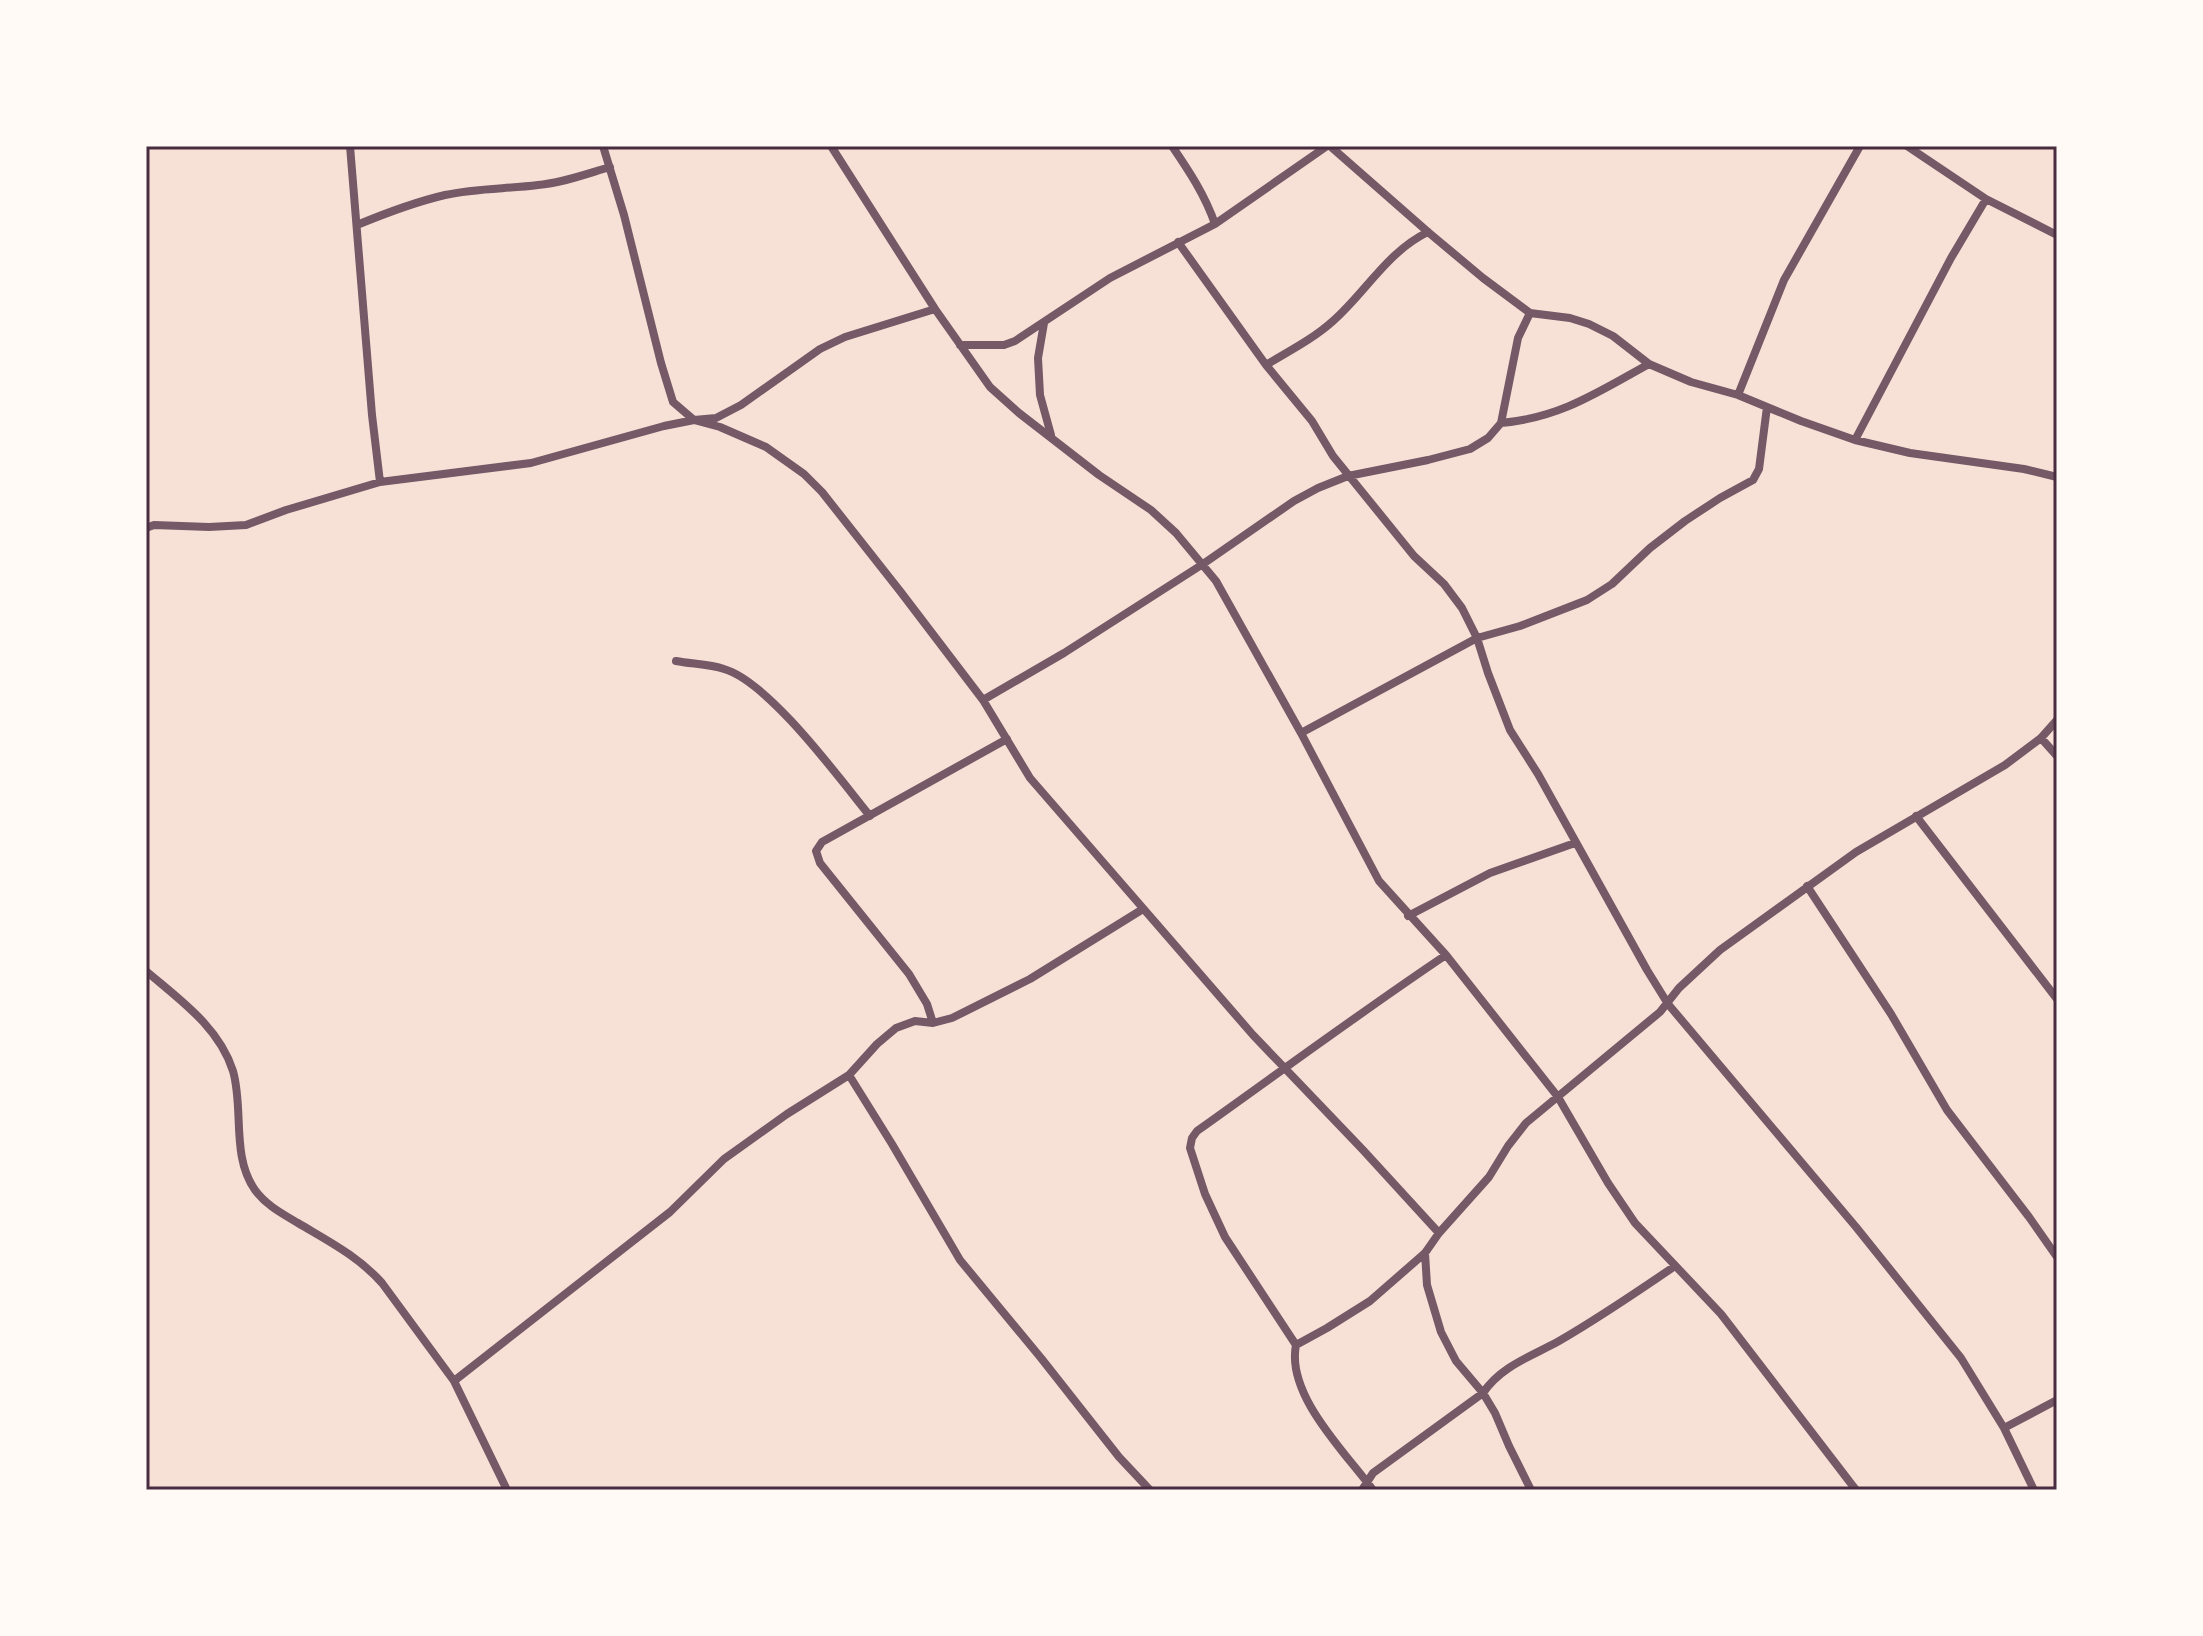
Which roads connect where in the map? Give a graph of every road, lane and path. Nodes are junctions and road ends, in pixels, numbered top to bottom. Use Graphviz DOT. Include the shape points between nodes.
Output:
graph roads {
  1 [pos="350,146"];
  2 [pos="603,146"];
  3 [pos="831,146"];
  4 [pos="1172,146"];
  5 [pos="1328,146"];
  6 [pos="1860,146"];
  7 [pos="1907,146"];
  8 [pos="610,167"];
  9 [pos="1986,199"];
  10 [pos="1215,224"];
  11 [pos="357,225"];
  12 [pos="1428,232"];
  13 [pos="2057,235"];
  14 [pos="1178,242"];
  15 [pos="935,309"];
  16 [pos="1530,313"];
  17 [pos="1044,322"];
  18 [pos="960,345"];
  19 [pos="1649,364"];
  20 [pos="1266,365"];
  21 [pos="1738,395"];
  22 [pos="1767,407"];
  23 [pos="694,420"];
  24 [pos="1501,423"];
  25 [pos="1051,436"];
  26 [pos="1855,440"];
  27 [pos="1348,476"];
  28 [pos="2057,477"];
  29 [pos="380,482"];
  30 [pos="146,528"];
  31 [pos="1203,564"];
  32 [pos="1477,638"];
  33 [pos="676,661"];
  34 [pos="983,700"];
  35 [pos="2057,720"];
  36 [pos="1301,733"];
  37 [pos="2041,738"];
  38 [pos="1007,739"];
  39 [pos="2057,756"];
  40 [pos="870,816"];
  41 [pos="1916,816"];
  42 [pos="1575,843"];
  43 [pos="1807,886"];
  44 [pos="1143,909"];
  45 [pos="1408,916"];
  46 [pos="1446,955"];
  47 [pos="146,971"];
  48 [pos="2057,999"];
  49 [pos="1668,1004"];
  50 [pos="933,1023"];
  51 [pos="1286,1069"];
  52 [pos="849,1075"];
  53 [pos="1558,1097"];
  54 [pos="1439,1233"];
  55 [pos="1425,1253"];
  56 [pos="2057,1257"];
  57 [pos="1675,1266"];
  58 [pos="1296,1345"];
  59 [pos="454,1381"];
  60 [pos="1483,1393"];
  61 [pos="2057,1400"];
  62 [pos="2004,1428"];
  63 [pos="1364,1485"];
  64 [pos="507,1490"];
  65 [pos="1150,1490"];
  66 [pos="1373,1490"];
  67 [pos="1531,1490"];
  68 [pos="1856,1490"];
  69 [pos="2034,1490"];
  1 -- 11 [label="street"];
  2 -- 8 [label="street"];
  3 -- 15 [label="street"];
  4 -- 10 [label="street"];
  5 -- 10 [label="street"];
  5 -- 12 [label="street"];
  6 -- 21 [label="street" via="1784,280"];
  7 -- 9 [label="street"];
  8 -- 11 [label="street" via="538,185 446,195"];
  8 -- 23 [label="street" via="670,394"];
  9 -- 13 [label="street"];
  9 -- 26 [label="street"];
  10 -- 14 [label="street"];
  11 -- 29 [label="street"];
  12 -- 16 [label="street"];
  12 -- 20 [label="street" via="1412,241 1334,320"];
  14 -- 17 [label="street"];
  14 -- 20 [label="street"];
  15 -- 18 [label="street"];
  15 -- 23 [label="street" via="845,337 728,412"];
  16 -- 19 [label="street" via="1589,324"];
  16 -- 24 [label="street" via="1518,338"];
  17 -- 18 [label="street" via="1004,345"];
  17 -- 25 [label="street" via="1038,358 1040,395"];
  18 -- 25 [label="street" via="990,387"];
  19 -- 21 [label="street"];
  19 -- 24 [label="street" via="1556,413"];
  20 -- 27 [label="street"];
  21 -- 22 [label="street"];
  22 -- 26 [label="street"];
  22 -- 32 [label="street" via="1753,480 1685,521 1587,600"];
  23 -- 29 [label="street" via="531,463"];
  23 -- 34 [label="street" via="766,447 804,474"];
  24 -- 27 [label="street" via="1470,449"];
  25 -- 31 [label="street" via="1151,510"];
  26 -- 28 [label="street"];
  27 -- 31 [label="street" via="1294,501"];
  27 -- 32 [label="street" via="1454,596"];
  29 -- 30 [label="street" via="246,525"];
  31 -- 34 [label="street"];
  31 -- 36 [label="street"];
  32 -- 36 [label="street"];
  32 -- 42 [label="street" via="1510,730"];
  33 -- 40 [label="street" via="725,669 748,681 795,727"];
  34 -- 38 [label="street"];
  35 -- 37 [label="street"];
  36 -- 45 [label="street" via="1379,881"];
  37 -- 39 [label="street"];
  37 -- 41 [label="street"];
  38 -- 40 [label="street"];
  38 -- 44 [label="street" via="1030,778"];
  40 -- 50 [label="street" via="822,842 816,851 820,863 909,974"];
  41 -- 43 [label="street"];
  41 -- 48 [label="street"];
  42 -- 45 [label="street" via="1490,873"];
  42 -- 49 [label="street"];
  43 -- 49 [label="street" via="1720,950"];
  43 -- 56 [label="street" via="1947,1110"];
  44 -- 50 [label="street" via="1030,979"];
  44 -- 51 [label="street"];
  45 -- 46 [label="street"];
  46 -- 51 [label="street"];
  46 -- 53 [label="street"];
  47 -- 59 [label="street" via="191,1009 223,1048 233,1073 242,1162 252,1187 267,1204 369,1268"];
  49 -- 53 [label="street"];
  49 -- 62 [label="street" via="1961,1358"];
  50 -- 52 [label="street" via="915,1021 896,1028"];
  51 -- 54 [label="street"];
  51 -- 58 [label="street" via="1197,1131 1190,1148 1225,1237"];
  52 -- 59 [label="street" via="724,1159 670,1212"];
  52 -- 65 [label="street" via="960,1260"];
  53 -- 54 [label="street" via="1526,1123 1489,1177"];
  53 -- 57 [label="street" via="1635,1223"];
  54 -- 55 [label="street"];
  55 -- 58 [label="street" via="1370,1301"];
  55 -- 60 [label="street" via="1427,1285 1441,1332 1456,1361"];
  57 -- 60 [label="street" via="1506,1369"];
  57 -- 68 [label="street" via="1721,1314"];
  58 -- 63 [label="street" via="1296,1375 1308,1401"];
  59 -- 64 [label="street"];
  60 -- 63 [label="street"];
  60 -- 67 [label="street"];
  61 -- 62 [label="street"];
  62 -- 69 [label="street"];
  63 -- 66 [label="street"];
}
